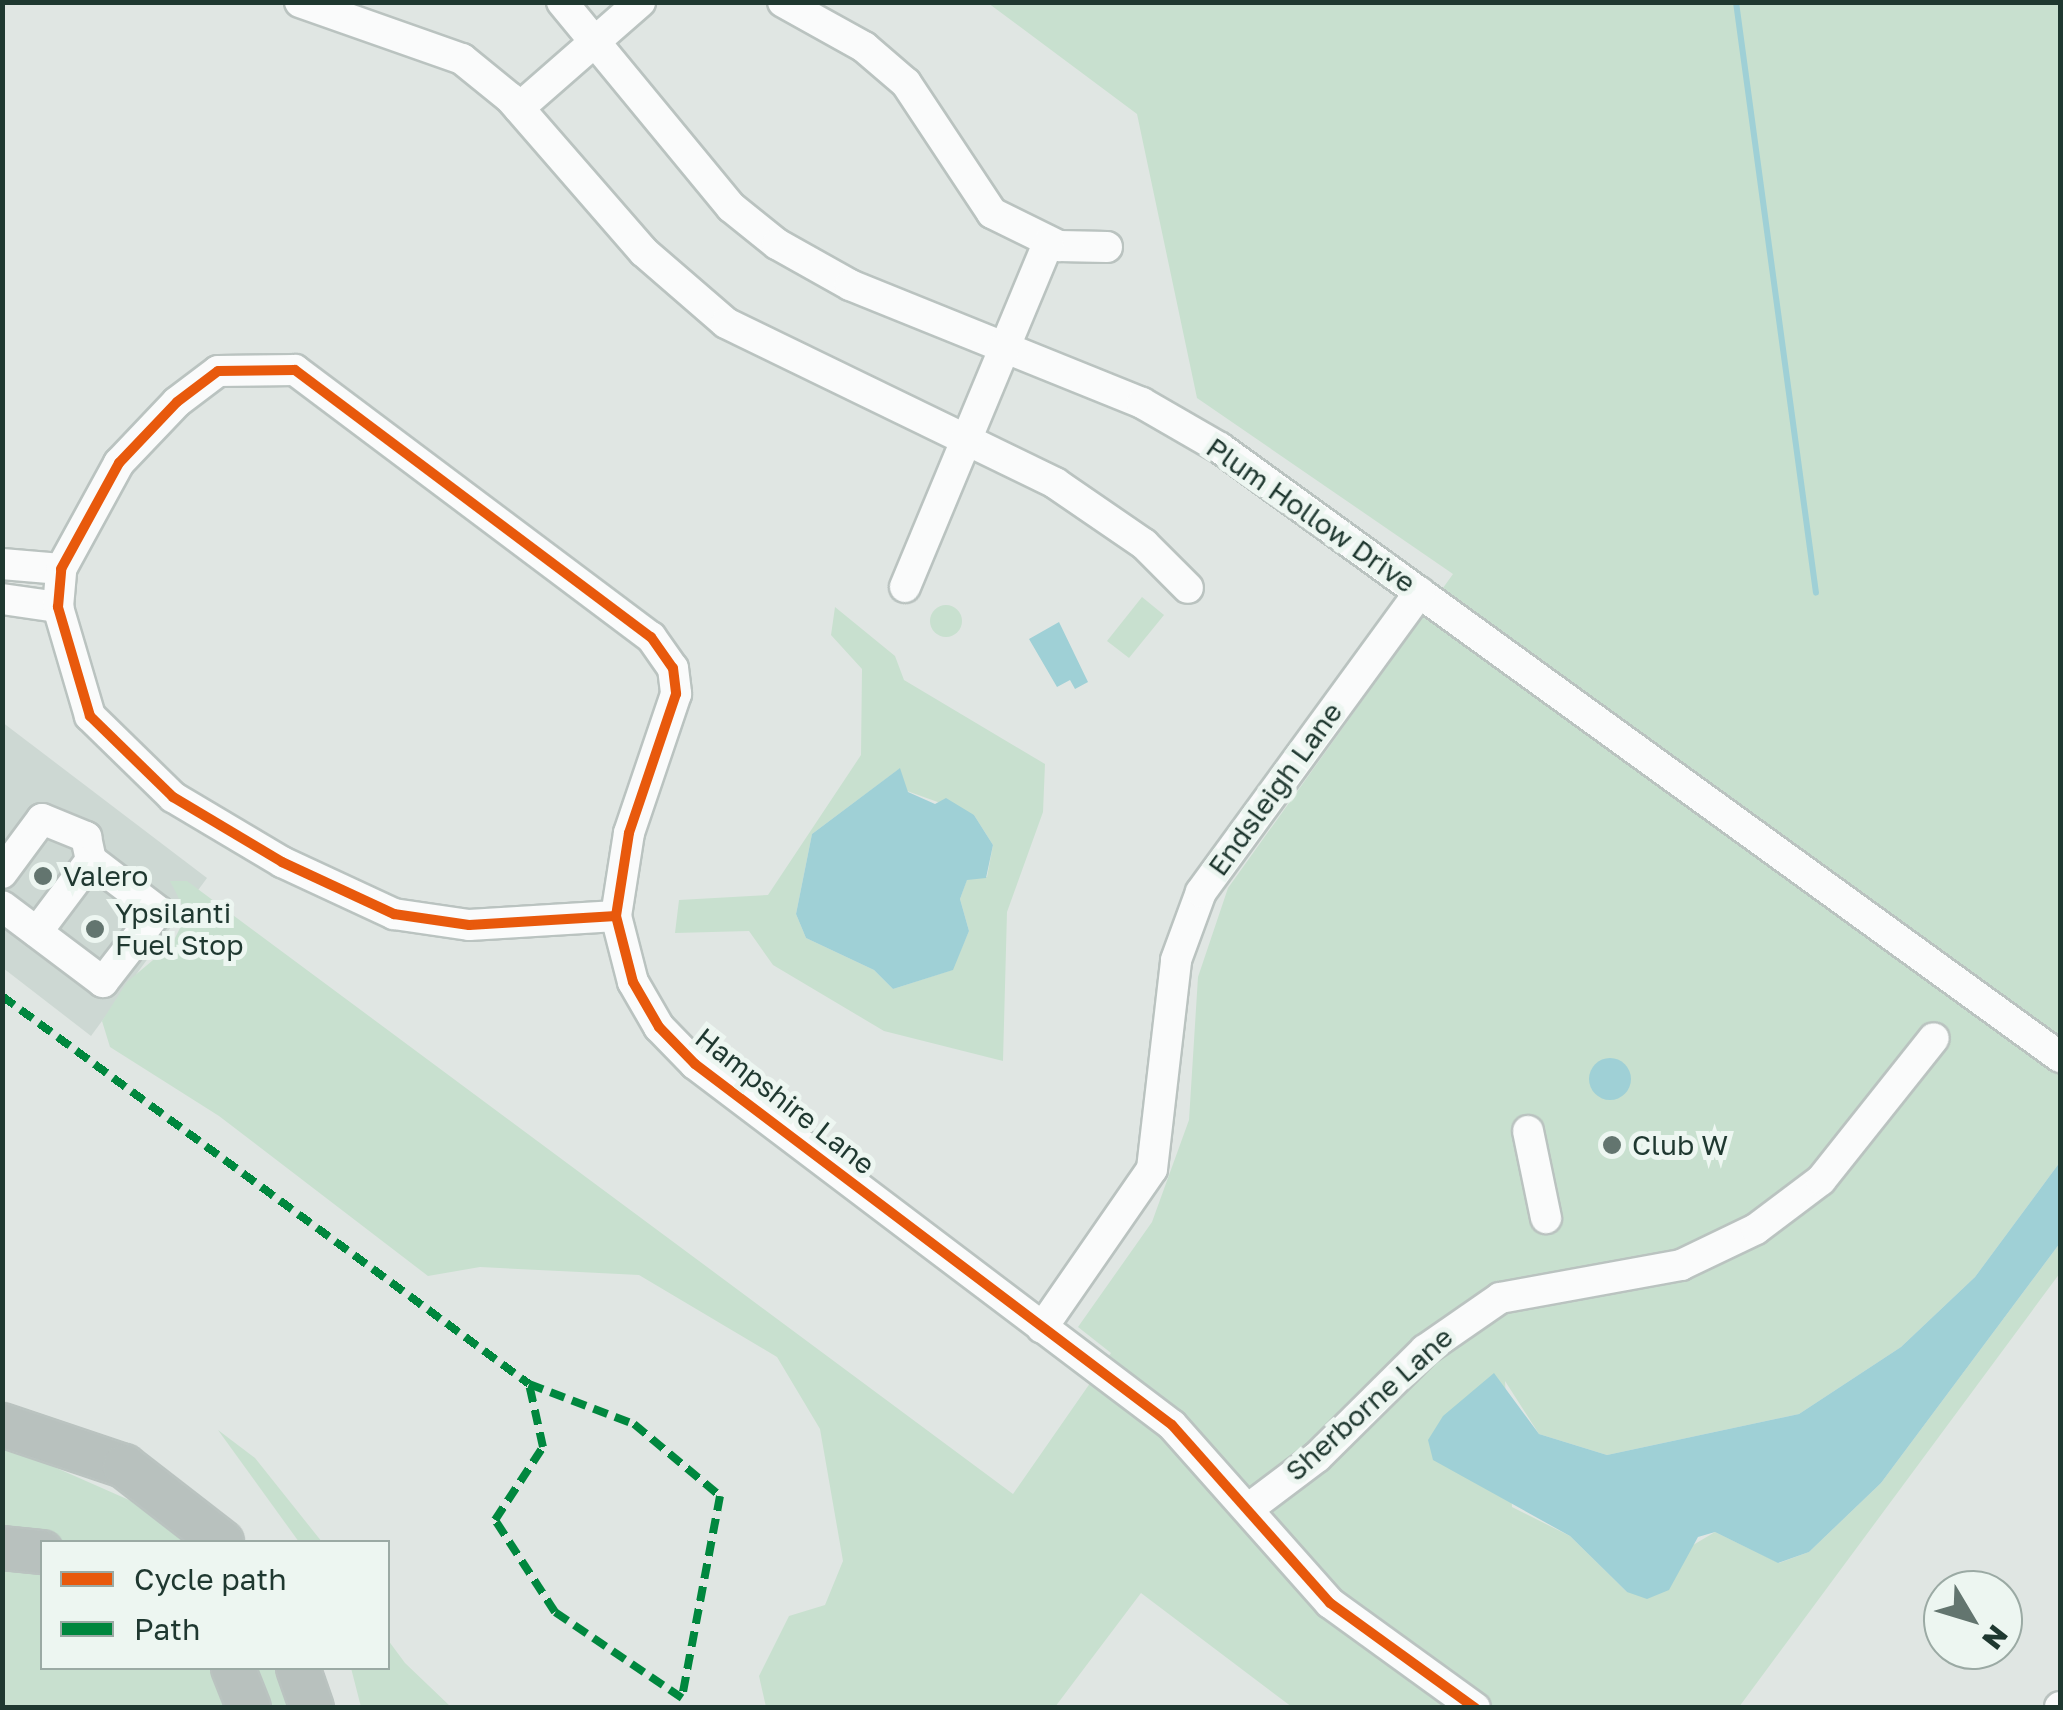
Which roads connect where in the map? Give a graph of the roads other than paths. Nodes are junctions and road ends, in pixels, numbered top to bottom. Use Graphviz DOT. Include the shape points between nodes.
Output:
graph roads {
  1 [pos="300,2"];
  2 [pos="562,2"];
  3 [pos="640,2"];
  4 [pos="783,2"];
  5 [pos="594,42"];
  6 [pos="519,108"];
  7 [pos="1048,242"];
  8 [pos="1107,247"];
  9 [pos="1003,351"];
  10 [pos="968,436"];
  11 [pos="2,564"];
  12 [pos="61,569"];
  13 [pos="905,587"];
  14 [pos="1188,588"];
  15 [pos="1420,592"];
  16 [pos="2,599"];
  17 [pos="58,607"];
  18 [pos="91,860"];
  19 [pos="2,874"];
  20 [pos="2,906"];
  21 [pos="616,916"];
  22 [pos="37,932"];
  23 [pos="1934,1038"];
  24 [pos="2060,1057"];
  25 [pos="1528,1131"];
  26 [pos="1546,1218"];
  27 [pos="1042,1328"];
  28 [pos="2,1424"];
  29 [pos="1248,1509"];
  30 [pos="219,1540"];
  31 [pos="2,1548"];
  32 [pos="40,1552"];
  33 [pos="234,1670"];
  34 [pos="299,1670"];
  35 [pos="250,1708"];
  36 [pos="312,1708"];
  37 [pos="1475,1708"];
  1 -- 6 [label="street" via="462,59"];
  2 -- 5 [label="street, Plum Hollow Drive"];
  3 -- 5 [label="street"];
  4 -- 7 [label="street" via="864,47 906,83 992,214"];
  5 -- 6 [label="street"];
  5 -- 9 [label="street, Plum Hollow Drive" via="731,207 777,244"];
  6 -- 10 [label="street" via="644,252 726,323"];
  7 -- 8 [label="street"];
  7 -- 9 [label="street"];
  9 -- 10 [label="street"];
  9 -- 15 [label="street, Plum Hollow Drive" via="1142,404 1220,448"];
  10 -- 13 [label="street"];
  10 -- 14 [label="street" via="1098,508"];
  11 -- 12 [label="street"];
  12 -- 17 [label="street"];
  12 -- 21 [label="street, Hampshire Lane" via="118,462 218,371 257,364 322,386 651,637 673,668 671,726 629,833"];
  15 -- 24 [label="street, Plum Hollow Drive"];
  15 -- 27 [label="street, Endsleigh Lane" via="1201,892 1176,960 1152,1169"];
  16 -- 17 [label="street"];
  17 -- 21 [label="street" via="90,716 173,797 282,862 413,916 526,925"];
  18 -- 19 [label="street" via="86,837 42,818"];
  18 -- 22 [label="street"];
  18 -- 22 [label="street" via="158,911 103,982"];
  20 -- 22 [label="street"];
  21 -- 27 [label="street, Hampshire Lane" via="633,982 695,1064"];
  23 -- 29 [label="street, Sherborne Lane" via="1821,1180 1756,1229 1682,1265 1500,1298 1425,1350 1317,1457"];
  25 -- 26 [label="street"];
  27 -- 29 [label="street, Hampshire Lane" via="1172,1424"];
  28 -- 30 [label="highway" via="124,1466"];
  29 -- 37 [label="street, Hampshire Lane" via="1330,1603"];
  31 -- 32 [label="highway"];
  33 -- 35 [label="highway"];
  34 -- 36 [label="highway"];
}
